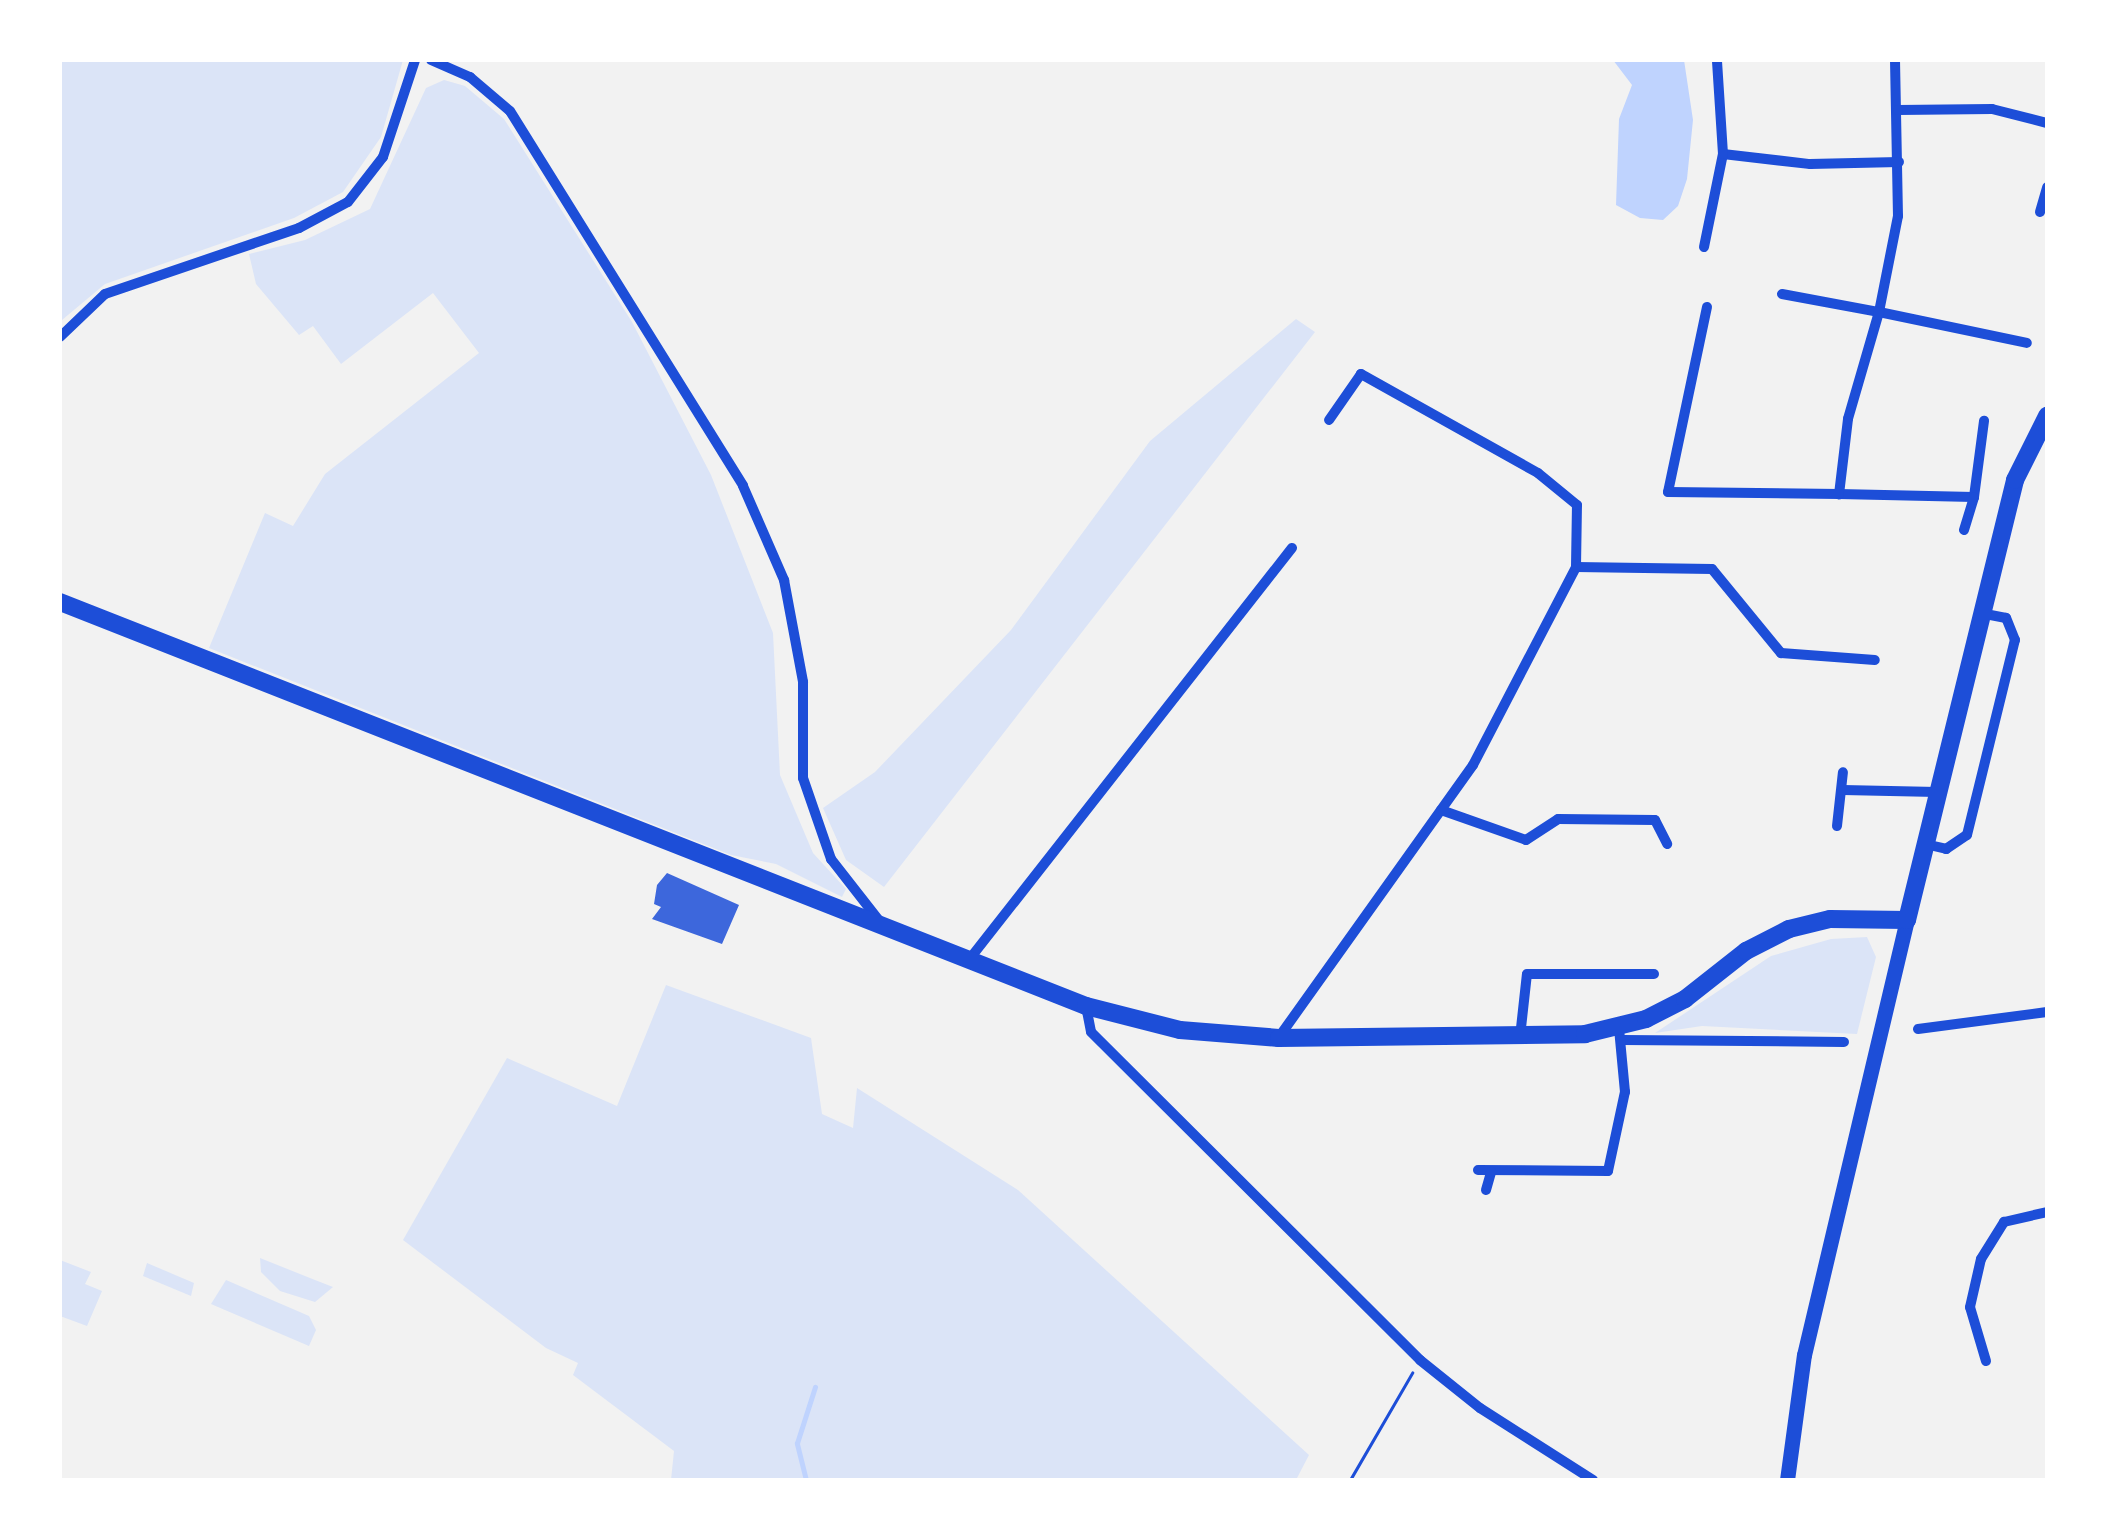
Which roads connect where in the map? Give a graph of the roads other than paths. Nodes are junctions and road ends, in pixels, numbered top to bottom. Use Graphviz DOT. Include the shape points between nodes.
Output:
graph roads {
  1 [pos="416,60"];
  2 [pos="431,60"];
  3 [pos="1716,60"];
  4 [pos="1895,60"];
  5 [pos="1898,110"];
  6 [pos="2047,123"];
  7 [pos="1723,154"];
  8 [pos="1899,162"];
  9 [pos="2047,187"];
  10 [pos="2040,212"];
  11 [pos="1704,247"];
  12 [pos="1782,294"];
  13 [pos="1707,307"];
  14 [pos="1880,312"];
  15 [pos="60,337"];
  16 [pos="2027,342"];
  17 [pos="2047,416"];
  18 [pos="1329,420"];
  19 [pos="1984,421"];
  20 [pos="1839,494"];
  21 [pos="1974,497"];
  22 [pos="1964,530"];
  23 [pos="1292,548"];
  24 [pos="1576,566"];
  25 [pos="60,602"];
  26 [pos="1980,612"];
  27 [pos="1875,660"];
  28 [pos="1843,772"];
  29 [pos="1842,790"];
  30 [pos="1937,792"];
  31 [pos="1442,810"];
  32 [pos="1837,826"];
  33 [pos="1667,844"];
  34 [pos="1924,844"];
  35 [pos="1907,920"];
  36 [pos="881,924"];
  37 [pos="967,962"];
  38 [pos="1654,974"];
  39 [pos="1086,1006"];
  40 [pos="2047,1012"];
  41 [pos="1930,1014"];
  42 [pos="1918,1029"];
  43 [pos="1931,1029"];
  44 [pos="1621,1034"];
  45 [pos="1278,1038"];
  46 [pos="1520,1038"];
  47 [pos="1844,1042"];
  48 [pos="1478,1170"];
  49 [pos="1490,1172"];
  50 [pos="1486,1190"];
  51 [pos="2047,1212"];
  52 [pos="1986,1361"];
  53 [pos="1593,1480"];
  54 [pos="1786,1480"];
  1 -- 15 [label="street" via="382,158 348,202 298,228 105,294"];
  2 -- 36 [label="street" via="470,77 510,111 743,486 784,580 802,682 802,778 831,859"];
  3 -- 7 [label="street"];
  4 -- 5 [label="street"];
  5 -- 6 [label="street" via="1992,109"];
  5 -- 8 [label="street"];
  7 -- 8 [label="street" via="1810,164"];
  7 -- 11 [label="street"];
  8 -- 14 [label="street" via="1897,232"];
  9 -- 10 [label="street"];
  12 -- 14 [label="street"];
  13 -- 20 [label="street" via="1668,492"];
  14 -- 16 [label="street"];
  14 -- 20 [label="street" via="1866,342"];
  17 -- 26 [label="main road" via="2015,480"];
  18 -- 24 [label="street" via="1361,374 1538,473 1577,504"];
  19 -- 21 [label="street"];
  20 -- 21 [label="street"];
  21 -- 22 [label="street"];
  23 -- 37 [label="street"];
  24 -- 27 [label="street" via="1712,570 1781,653"];
  24 -- 31 [label="street" via="1474,765"];
  25 -- 36 [label="main road"];
  26 -- 30 [label="main road"];
  26 -- 34 [label="street" via="2006,618 2015,640 1967,835 1946,849"];
  28 -- 29 [label="street"];
  29 -- 30 [label="street"];
  29 -- 32 [label="street"];
  30 -- 34 [label="main road"];
  31 -- 33 [label="street" via="1526,840 1558,819 1655,820"];
  31 -- 45 [label="street"];
  34 -- 35 [label="main road"];
  35 -- 44 [label="main road" via="1830,919 1790,928"];
  35 -- 54 [label="main road" via="1804,1355"];
  36 -- 37 [label="main road"];
  37 -- 39 [label="main road"];
  38 -- 46 [label="street" via="1527,974"];
  39 -- 45 [label="main road" via="1180,1030"];
  39 -- 53 [label="street" via="1090,1032 1420,1360 1480,1408"];
  40 -- 43 [label="street"];
  41 -- 43 [label="street"];
  42 -- 43 [label="street"];
  44 -- 46 [label="main road"];
  44 -- 47 [label="street"];
  44 -- 49 [label="street" via="1625,1092 1608,1171"];
  45 -- 46 [label="main road"];
  48 -- 49 [label="street"];
  49 -- 50 [label="street"];
  51 -- 52 [label="street" via="2020,1216 1993,1233 1973,1286 1971,1324"];
}
